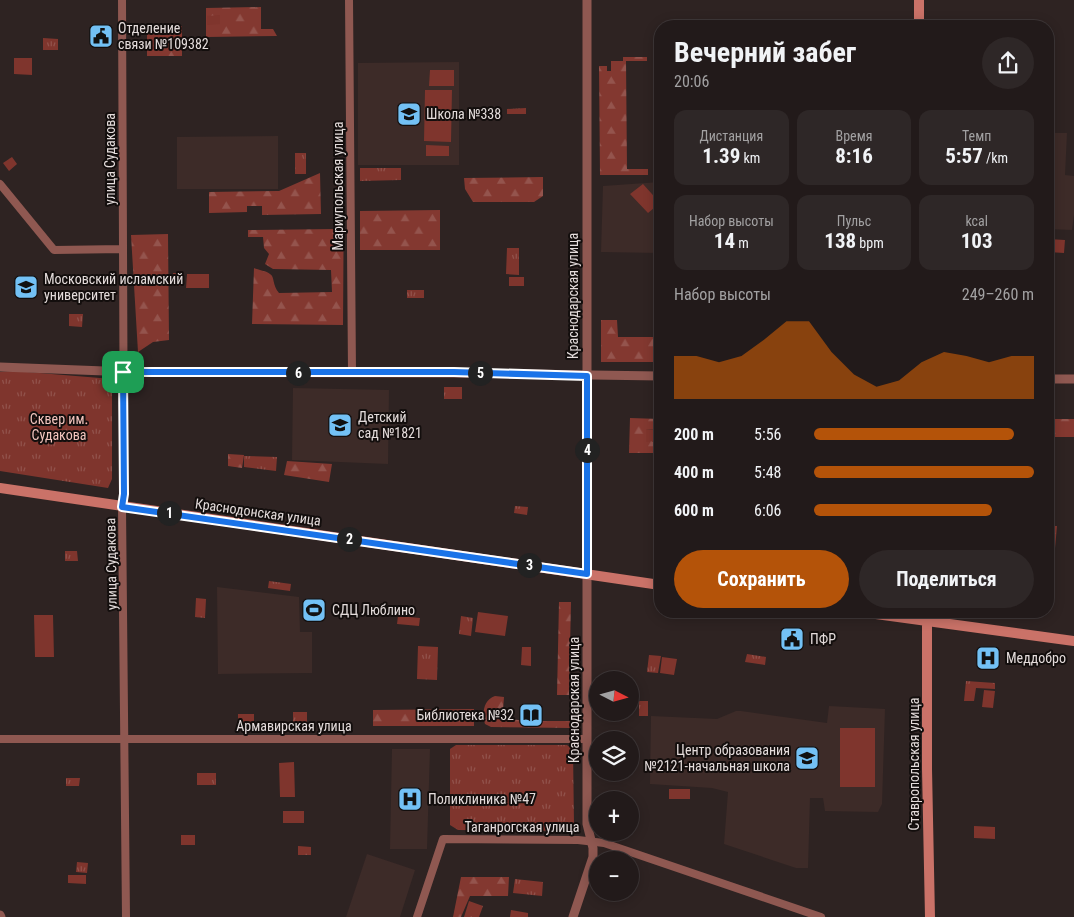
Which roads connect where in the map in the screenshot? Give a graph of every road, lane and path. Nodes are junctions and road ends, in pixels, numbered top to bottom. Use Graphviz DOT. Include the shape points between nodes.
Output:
graph roads {
  1 [pos="122,0"];
  2 [pos="349,0"];
  3 [pos="587,0"];
  4 [pos="919,0"];
  5 [pos="919,20"];
  6 [pos="0,184"];
  7 [pos="123,249"];
  8 [pos="0,367"];
  9 [pos="123,372"];
  10 [pos="352,372"];
  11 [pos="587,376"];
  12 [pos="654,376"];
  13 [pos="1054,379"];
  14 [pos="1074,380"];
  15 [pos="0,488"];
  16 [pos="122,507"];
  17 [pos="587,574"];
  18 [pos="654,584"];
  19 [pos="928,618"];
  20 [pos="940,618"];
  21 [pos="1074,641"];
  22 [pos="0,739"];
  23 [pos="125,739"];
  24 [pos="587,739"];
  25 [pos="589,828"];
  26 [pos="589,840"];
  27 [pos="592,841"];
  28 [pos="596,841"];
  29 [pos="126,917"];
  30 [pos="417,917"];
  31 [pos="573,917"];
  32 [pos="822,917"];
  33 [pos="930,917"];
  1 -- 7 [label="street, улица Судакова"];
  2 -- 10 [label="street, Мариупольская улица"];
  3 -- 11 [label="street, Краснодарская улица"];
  4 -- 5 [label="main road"];
  6 -- 7 [label="street" via="54,250"];
  7 -- 9 [label="street, улица Судакова"];
  8 -- 9 [label="street"];
  9 -- 10 [label="street"];
  9 -- 16 [label="street, улица Судакова"];
  10 -- 11 [label="street"];
  11 -- 12 [label="street"];
  11 -- 17 [label="street, Краснодарская улица"];
  13 -- 14 [label="street"];
  15 -- 16 [label="main road, Краснодонская улица"];
  16 -- 17 [label="main road, Краснодонская улица"];
  16 -- 23 [label="street, улица Судакова"];
  17 -- 18 [label="main road, Краснодонская улица"];
  17 -- 24 [label="street, Краснодарская улица"];
  19 -- 33 [label="main road, Ставропольская улица"];
  20 -- 21 [label="main road"];
  22 -- 23 [label="street, Армавирская улица"];
  23 -- 24 [label="street, Армавирская улица"];
  23 -- 29 [label="street, улица Судакова"];
  24 -- 25 [label="street, Краснодарская улица"];
  26 -- 30 [label="street, Таганрогская улица" via="443,839"];
  27 -- 31 [label="street, Краснодарская улица" via="593,857"];
  28 -- 32 [label="street, Таганрогская улица"];
}
